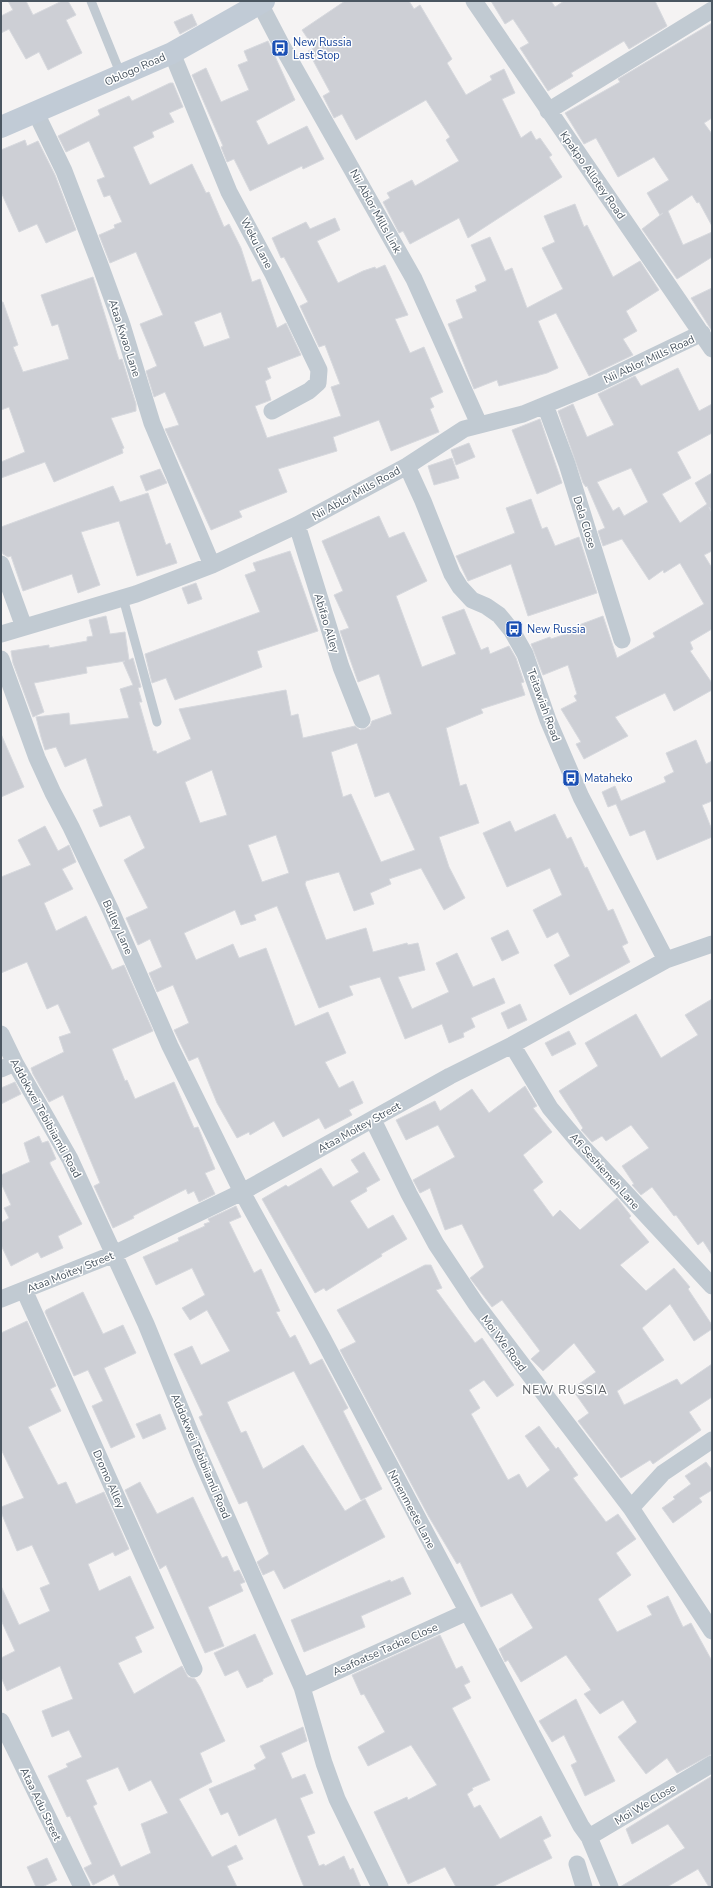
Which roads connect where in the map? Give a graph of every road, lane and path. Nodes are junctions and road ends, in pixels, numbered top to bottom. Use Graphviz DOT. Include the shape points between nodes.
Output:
graph roads {
  1 [pos="91,1"];
  2 [pos="474,1"];
  3 [pos="262,2"];
  4 [pos="712,10"];
  5 [pos="172,53"];
  6 [pos="122,75"];
  7 [pos="548,111"];
  8 [pos="36,113"];
  9 [pos="1,127"];
  10 [pos="702,333"];
  11 [pos="712,349"];
  12 [pos="545,405"];
  13 [pos="272,411"];
  14 [pos="479,424"];
  15 [pos="407,466"];
  16 [pos="297,525"];
  17 [pos="1,564"];
  18 [pos="212,565"];
  19 [pos="123,598"];
  20 [pos="24,627"];
  21 [pos="1,634"];
  22 [pos="622,640"];
  23 [pos="1,659"];
  24 [pos="362,720"];
  25 [pos="157,722"];
  26 [pos="712,944"];
  27 [pos="666,960"];
  28 [pos="1,1034"];
  29 [pos="512,1045"];
  30 [pos="8,1066"];
  31 [pos="373,1120"];
  32 [pos="242,1192"];
  33 [pos="114,1254"];
  34 [pos="712,1286"];
  35 [pos="24,1290"];
  36 [pos="1,1299"];
  37 [pos="712,1440"];
  38 [pos="631,1508"];
  39 [pos="467,1612"];
  40 [pos="712,1631"];
  41 [pos="194,1669"];
  42 [pos="302,1686"];
  43 [pos="1,1721"];
  44 [pos="712,1764"];
  45 [pos="585,1831"];
  46 [pos="577,1864"];
  47 [pos="82,1887"];
  48 [pos="380,1887"];
  49 [pos="584,1887"];
  50 [pos="610,1887"];
  1 -- 6 [label="lane"];
  2 -- 7 [label="street, Kpakpo Allotey Road"];
  3 -- 5 [label="main road, Oblogo Road"];
  3 -- 14 [label="street, Nii Ablor Mills Link" via="282,46 414,279"];
  4 -- 7 [label="street"];
  5 -- 6 [label="main road, Oblogo Road"];
  5 -- 13 [label="street, Weku Lane" via="229,192 273,274 319,370 318,383 309,391"];
  6 -- 8 [label="main road, Oblogo Road"];
  7 -- 10 [label="street, Kpakpo Allotey Road"];
  8 -- 9 [label="main road, Oblogo Road"];
  8 -- 18 [label="street, Ataa Kwao Lane" via="64,171 122,325 152,423"];
  10 -- 11 [label="street, Kpakpo Allotey Road"];
  10 -- 12 [label="street, Nii Ablor Mills Road" via="596,384"];
  12 -- 14 [label="street, Nii Ablor Mills Road" via="523,414"];
  12 -- 22 [label="street, Dela Close" via="568,464"];
  14 -- 15 [label="street, Nii Ablor Mills Road" via="464,429"];
  15 -- 16 [label="street, Nii Ablor Mills Road"];
  15 -- 27 [label="street, Teitawiah Road" via="460,588 472,600 499,615 525,654 548,720 581,797"];
  16 -- 18 [label="street, Nii Ablor Mills Road"];
  16 -- 24 [label="street, Abifao Alley" via="341,667"];
  17 -- 20 [label="street"];
  18 -- 19 [label="street, Nii Ablor Mills Road"];
  19 -- 20 [label="street, Nii Ablor Mills Road"];
  19 -- 25 [label="lane"];
  20 -- 21 [label="street, Nii Ablor Mills Road"];
  23 -- 32 [label="street, Bulley Lane" via="37,758 101,890 170,1046"];
  26 -- 27 [label="street, Ataa Moitey Street"];
  27 -- 29 [label="street, Ataa Moitey Street"];
  28 -- 30 [label="street, Addokwei Tebibiiamli Road"];
  29 -- 31 [label="street, Ataa Moitey Street" via="450,1076"];
  29 -- 34 [label="street, Afi Seshiemeh Lane" via="550,1108"];
  30 -- 33 [label="street, Addokwei Tebibiiamli Road" via="70,1159"];
  31 -- 32 [label="street, Ataa Moitey Street"];
  31 -- 38 [label="street, Moi We Road" via="436,1244 476,1304"];
  32 -- 33 [label="street, Ataa Moitey Street"];
  32 -- 39 [label="street, Nmenmeete Lane" via="322,1337"];
  33 -- 35 [label="street, Ataa Moitey Street"];
  33 -- 42 [label="street, Addokwei Tebibiiamli Road" via="146,1324 201,1459"];
  35 -- 36 [label="street, Ataa Moitey Street"];
  35 -- 41 [label="street, Dromo Alley"];
  37 -- 38 [label="street" via="663,1473"];
  38 -- 40 [label="street, Moi We Road"];
  39 -- 42 [label="street, Asafoatse Tackie Close"];
  39 -- 45 [label="street, Nmenmeete Lane"];
  42 -- 48 [label="street, Addokwei Tebibiiamli Road" via="337,1799"];
  43 -- 47 [label="street, Ataa Adu Street"];
  44 -- 45 [label="street, Moi We Close"];
  45 -- 50 [label="street, Nmenmeete Lane"];
  46 -- 49 [label="street"];
}
